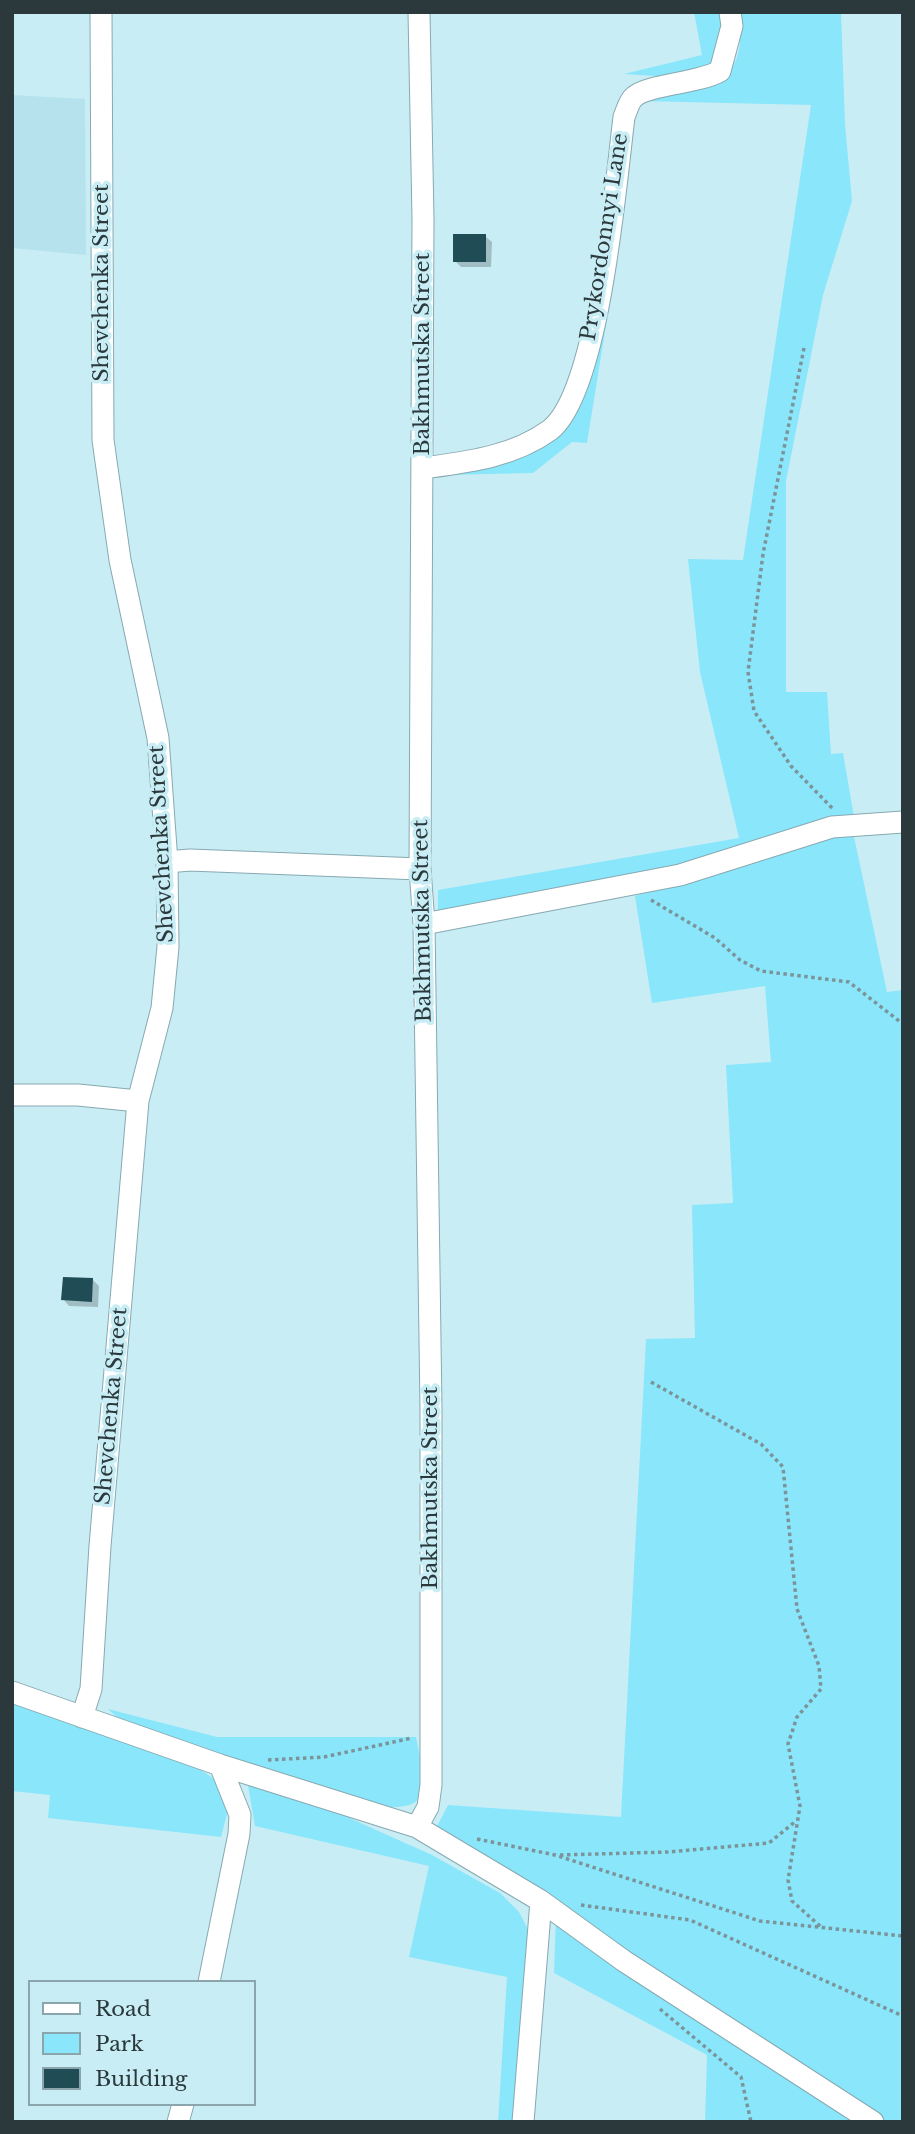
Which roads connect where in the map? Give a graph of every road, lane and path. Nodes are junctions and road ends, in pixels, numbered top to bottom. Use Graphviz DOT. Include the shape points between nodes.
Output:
graph roads {
  1 [pos="101,12"];
  2 [pos="419,12"];
  3 [pos="730,12"];
  4 [pos="804,348"];
  5 [pos="423,468"];
  6 [pos="903,822"];
  7 [pos="849,826"];
  8 [pos="167,862"];
  9 [pos="420,869"];
  10 [pos="626,886"];
  11 [pos="424,924"];
  12 [pos="903,1024"];
  13 [pos="12,1094"];
  14 [pos="138,1101"];
  15 [pos="651,1382"];
  16 [pos="12,1692"];
  17 [pos="82,1717"];
  18 [pos="431,1734"];
  19 [pos="228,1768"];
  20 [pos="798,1818"];
  21 [pos="417,1827"];
  22 [pos="475,1839"];
  23 [pos="555,1855"];
  24 [pos="541,1901"];
  25 [pos="579,1905"];
  26 [pos="821,1927"];
  27 [pos="903,1936"];
  28 [pos="209,1980"];
  29 [pos="659,2008"];
  30 [pos="903,2016"];
  31 [pos="523,2122"];
  32 [pos="751,2122"];
  33 [pos="873,2122"];
  1 -- 8 [label="street, Shevchenka Street" via="103,440 120,560 158,738"];
  2 -- 5 [label="street, Bakhmutska Street"];
  3 -- 5 [label="street, Prykordonnyi Lane" via="732,26 720,71 704,80 644,91 632,98 624,117 597,307 577,389 567,411 551,429 524,446 474,461"];
  4 -- 7 [label="path" via="763,554 748,672 754,711 791,766"];
  5 -- 9 [label="street, Bakhmutska Street"];
  6 -- 7 [label="street"];
  7 -- 10 [label="street" via="801,835 735,859"];
  8 -- 9 [label="street" via="190,859"];
  8 -- 14 [label="street, Shevchenka Street" via="168,947 162,1008"];
  9 -- 11 [label="street, Bakhmutska Street"];
  10 -- 11 [label="street"];
  10 -- 12 [label="path" via="761,971 849,982"];
  11 -- 18 [label="street, Bakhmutska Street"];
  13 -- 14 [label="street"];
  14 -- 17 [label="street, Shevchenka Street" via="91,1689"];
  15 -- 20 [label="path" via="761,1444 783,1467 797,1609 819,1666 821,1689 797,1717 788,1744 800,1806"];
  16 -- 17 [label="street"];
  17 -- 19 [label="street"];
  18 -- 19 [label="path" via="324,1757 269,1759"];
  18 -- 21 [label="street, Bakhmutska Street" via="430,1796"];
  19 -- 21 [label="street"];
  19 -- 28 [label="street" via="240,1815"];
  20 -- 23 [label="path" via="769,1843"];
  20 -- 26 [label="path" via="788,1881 792,1901"];
  21 -- 24 [label="street"];
  22 -- 23 [label="path"];
  23 -- 26 [label="path" via="760,1921"];
  24 -- 31 [label="street"];
  24 -- 33 [label="street" via="624,1961"];
  25 -- 30 [label="path" via="690,1920"];
  26 -- 27 [label="path"];
  29 -- 32 [label="path" via="741,2077"];
}
